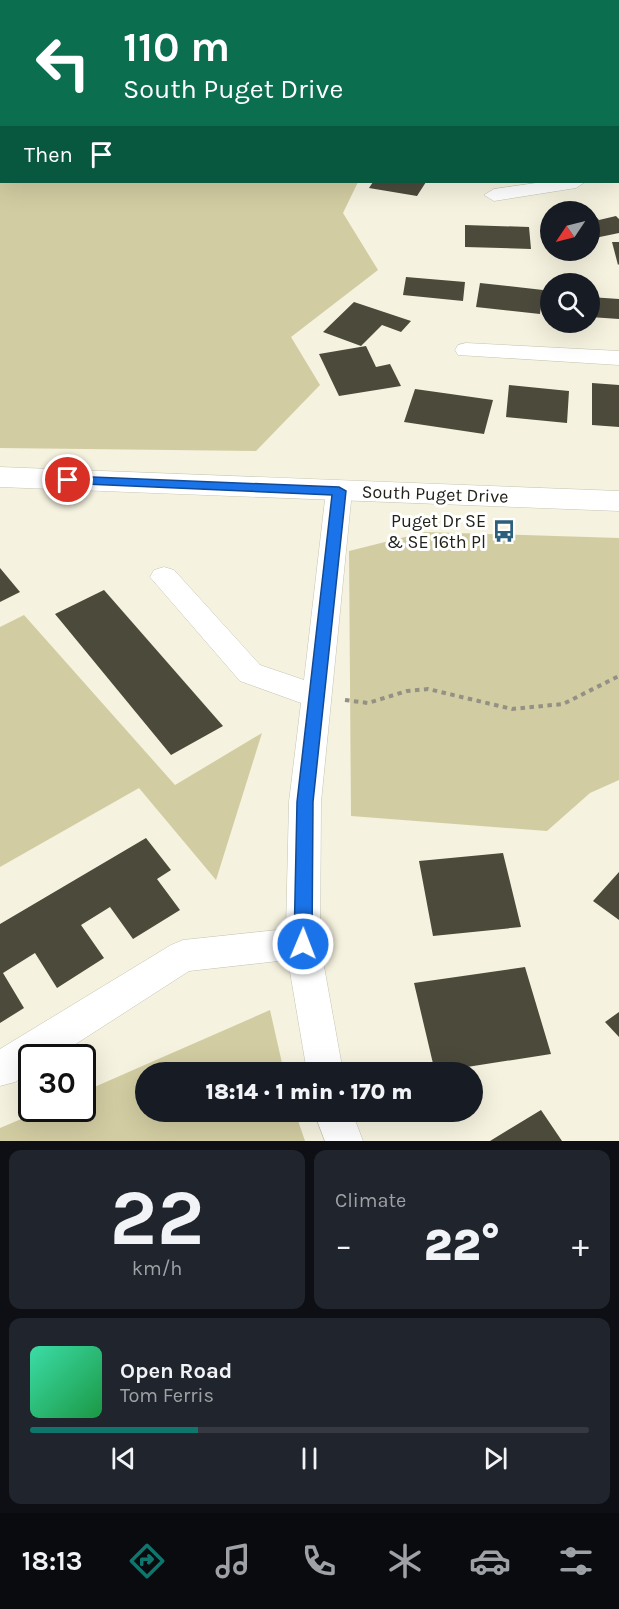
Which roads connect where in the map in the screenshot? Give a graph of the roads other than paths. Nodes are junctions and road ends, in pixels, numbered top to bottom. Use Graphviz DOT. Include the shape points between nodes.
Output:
graph roads {
  1 [pos="570,183"];
  2 [pos="494,195"];
  3 [pos="466,350"];
  4 [pos="619,358"];
  5 [pos="0,477"];
  6 [pos="339,491"];
  7 [pos="619,501"];
  8 [pos="164,577"];
  9 [pos="317,697"];
  10 [pos="303,944"];
  11 [pos="323,1062"];
  12 [pos="2,1069"];
  13 [pos="337,1122"];
  14 [pos="344,1141"];
  1 -- 2 [label="street"];
  3 -- 4 [label="street"];
  5 -- 6 [label="street, South Puget Drive"];
  6 -- 7 [label="street, South Puget Drive"];
  6 -- 9 [label="street"];
  8 -- 9 [label="street" via="250,673"];
  9 -- 10 [label="street" via="305,802"];
  10 -- 11 [label="street"];
  10 -- 12 [label="street" via="183,956"];
  13 -- 14 [label="street"];
}
